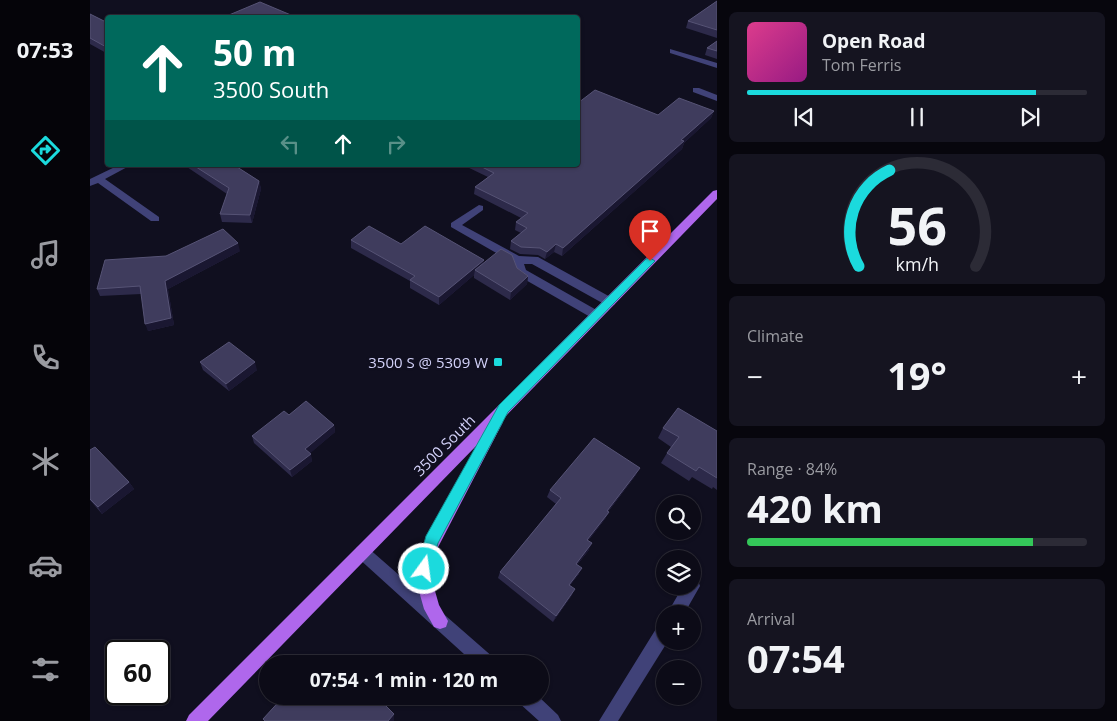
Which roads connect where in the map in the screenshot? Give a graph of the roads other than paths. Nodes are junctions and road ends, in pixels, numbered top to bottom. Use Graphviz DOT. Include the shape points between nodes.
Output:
graph roads {
  1 [pos="672,51"];
  2 [pos="717,66"];
  3 [pos="696,90"];
  4 [pos="717,98"];
  5 [pos="122,167"];
  6 [pos="94,181"];
  7 [pos="717,193"];
  8 [pos="479,208"];
  9 [pos="155,219"];
  10 [pos="517,260"];
  11 [pos="610,302"];
  12 [pos="596,315"];
  13 [pos="504,409"];
  14 [pos="362,552"];
  15 [pos="440,621"];
  16 [pos="656,644"];
  17 [pos="478,655"];
  18 [pos="534,705"];
  19 [pos="195,721"];
  20 [pos="552,721"];
  21 [pos="608,721"];
  1 -- 2 [label="street"];
  3 -- 4 [label="street"];
  5 -- 6 [label="street"];
  6 -- 9 [label="street"];
  7 -- 11 [label="main road, 3500 South"];
  8 -- 10 [label="street" via="456,225"];
  10 -- 11 [label="street" via="534,260"];
  10 -- 12 [label="street" via="521,272"];
  11 -- 12 [label="main road, 3500 South"];
  12 -- 13 [label="main road, 3500 South"];
  13 -- 14 [label="main road, 3500 South"];
  13 -- 15 [label="main road" via="426,554 425,584 432,609"];
  14 -- 15 [label="street"];
  14 -- 19 [label="main road, 3500 South"];
  15 -- 17 [label="street"];
  16 -- 21 [label="street"];
  18 -- 20 [label="street"];
}
